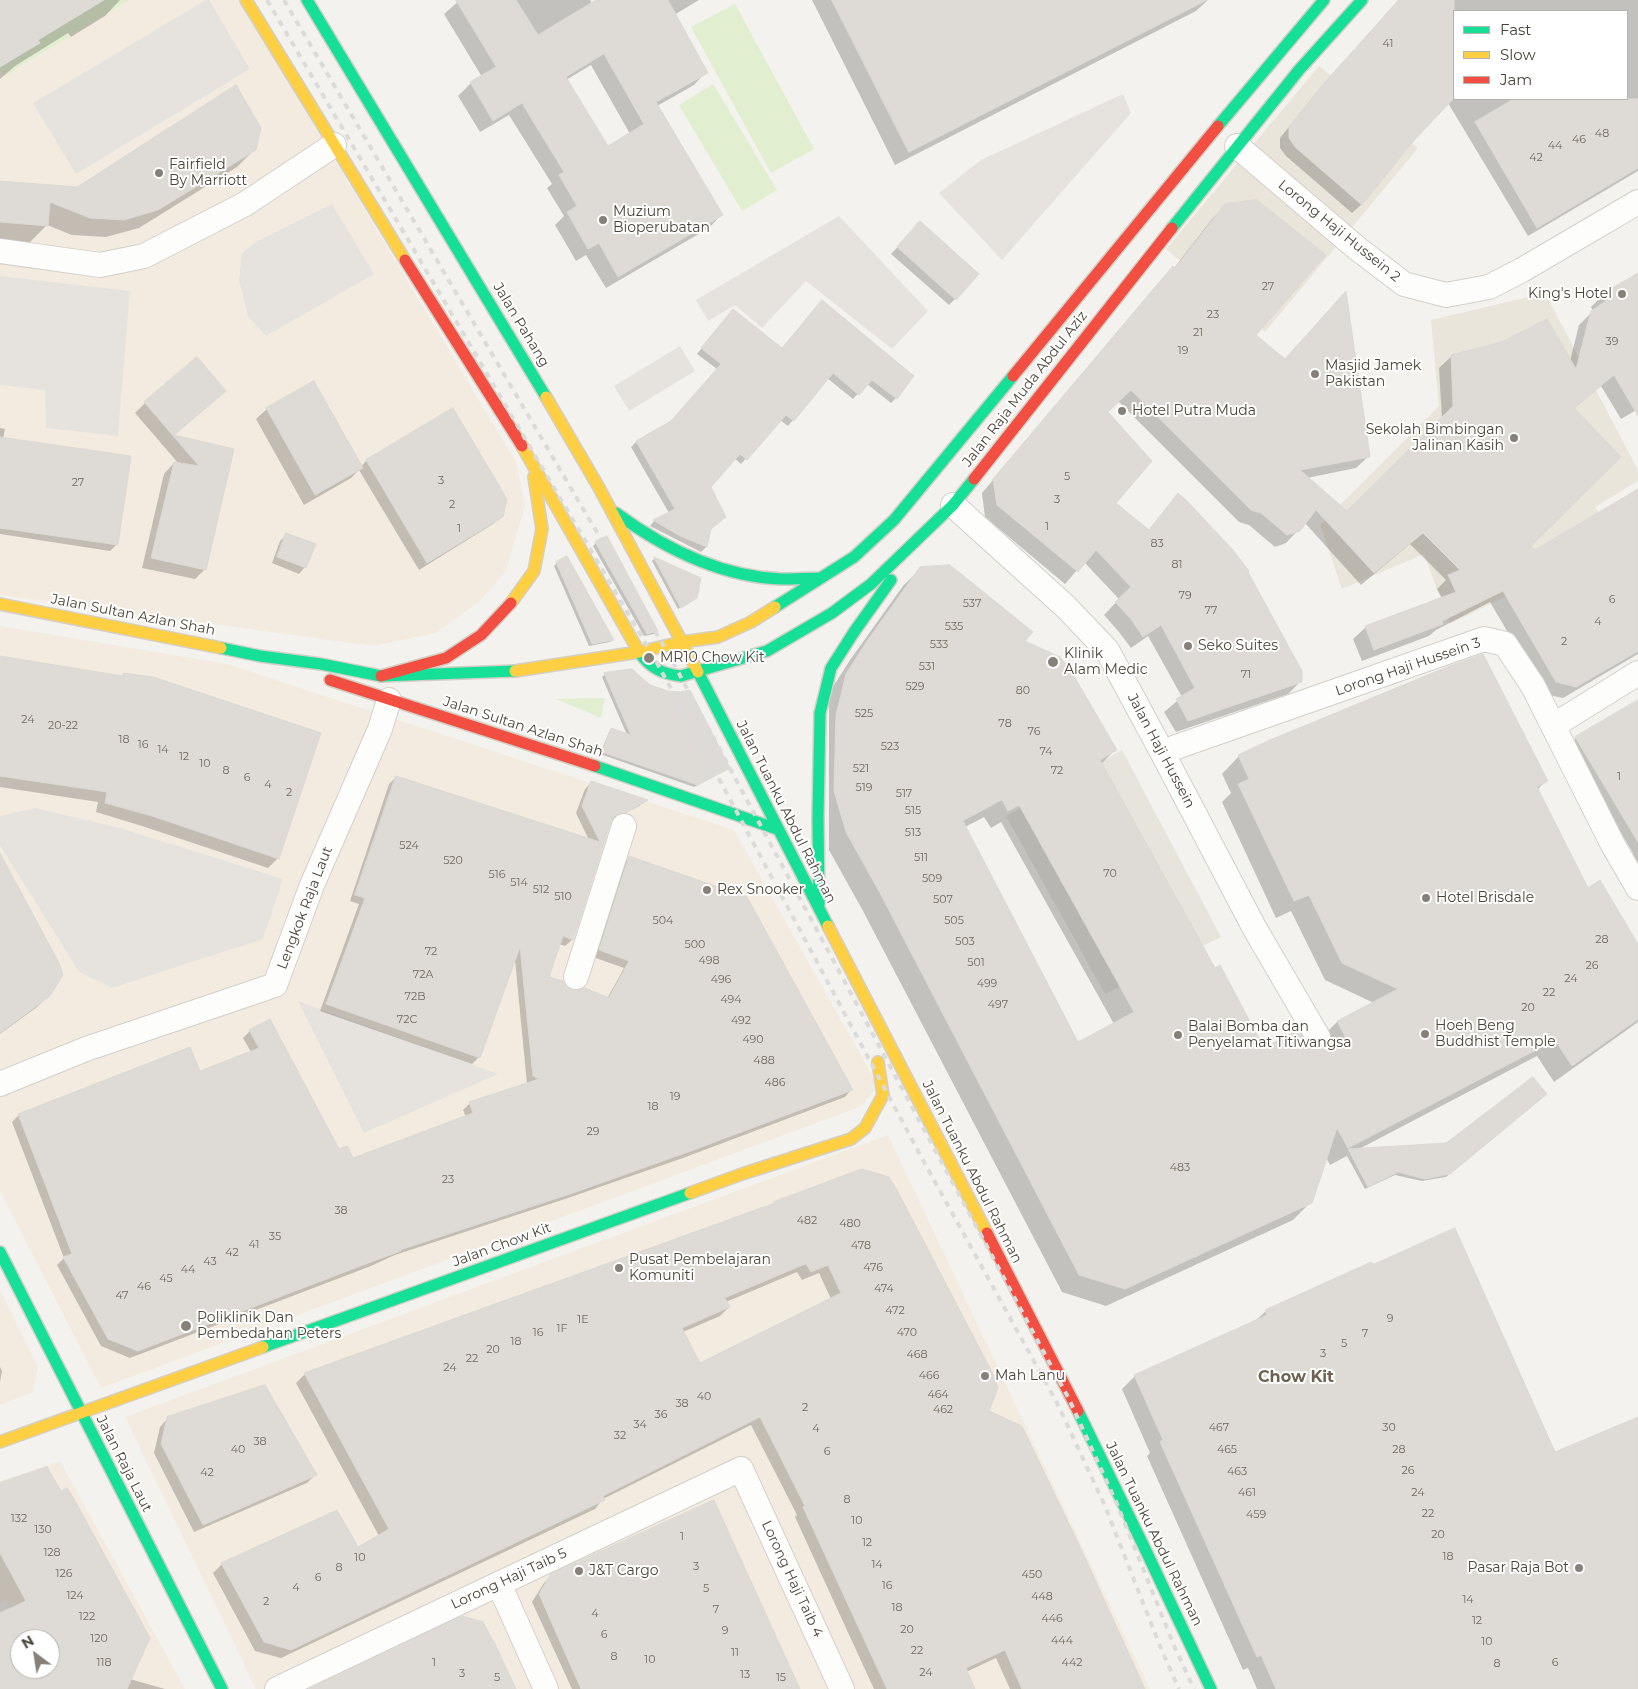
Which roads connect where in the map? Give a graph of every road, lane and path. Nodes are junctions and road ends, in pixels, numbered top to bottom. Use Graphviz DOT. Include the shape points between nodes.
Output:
graph roads {
  1 [pos="246,0"];
  2 [pos="307,0"];
  3 [pos="1324,0"];
  4 [pos="1362,0"];
  5 [pos="334,145"];
  6 [pos="1237,146"];
  7 [pos="1638,202"];
  8 [pos="0,251"];
  9 [pos="531,460"];
  10 [pos="953,505"];
  11 [pos="609,507"];
  12 [pos="821,578"];
  13 [pos="0,604"];
  14 [pos="682,642"];
  15 [pos="639,652"];
  16 [pos="260,656"];
  17 [pos="698,672"];
  18 [pos="1638,673"];
  19 [pos="381,676"];
  20 [pos="390,700"];
  21 [pos="1553,726"];
  22 [pos="1162,752"];
  23 [pos="624,826"];
  24 [pos="777,829"];
  25 [pos="793,860"];
  26 [pos="1638,888"];
  27 [pos="800,897"];
  28 [pos="820,910"];
  29 [pos="576,977"];
  30 [pos="1318,1036"];
  31 [pos="0,1084"];
  32 [pos="945,1153"];
  33 [pos="0,1252"];
  34 [pos="82,1413"];
  35 [pos="0,1442"];
  36 [pos="741,1469"];
  37 [pos="500,1584"];
  38 [pos="222,1689"];
  39 [pos="277,1689"];
  40 [pos="546,1689"];
  41 [pos="842,1689"];
  42 [pos="1211,1689"];
  1 -- 5 [label="main road"];
  2 -- 11 [label="main road, Jalan Pahang" via="541,386"];
  3 -- 12 [label="main road, Jalan Raja Muda Abdul Aziz" via="894,520 854,557"];
  4 -- 6 [label="main road, Jalan Raja Muda Abdul Aziz"];
  5 -- 8 [label="street" via="245,204 144,256 100,265"];
  5 -- 9 [label="main road"];
  6 -- 7 [label="street, Lorong Haji Hussein 2" via="1404,284 1446,296 1489,287"];
  6 -- 10 [label="main road, Jalan Raja Muda Abdul Aziz"];
  9 -- 15 [label="main road"];
  9 -- 19 [label="main road" via="542,529 534,571 509,606 481,635 446,658"];
  10 -- 17 [label="main road, Jalan Raja Muda Abdul Aziz" via="871,584 832,613 767,651"];
  10 -- 22 [label="street, Jalan Haji Hussein" via="1066,607 1107,650"];
  10 -- 28 [label="main road" via="885,588 831,668 820,713"];
  11 -- 12 [label="main road" via="658,542 713,566 782,579"];
  11 -- 14 [label="main road, Jalan Pahang"];
  12 -- 14 [label="main road, Jalan Raja Muda Abdul Aziz" via="751,622 718,637"];
  13 -- 16 [label="main road, Jalan Sultan Azlan Shah"];
  14 -- 15 [label="main road, Jalan Sultan Azlan Shah"];
  14 -- 17 [label="main road, Jalan Pahang"];
  15 -- 17 [label="main road, Jalan Raja Muda Abdul Aziz" via="655,670 669,675"];
  15 -- 19 [label="main road, Jalan Sultan Azlan Shah" via="516,671"];
  16 -- 19 [label="main road, Jalan Sultan Azlan Shah"];
  16 -- 20 [label="main road, Jalan Sultan Azlan Shah"];
  17 -- 24 [label="main road, Jalan Tuanku Abdul Rahman"];
  18 -- 21 [label="street"];
  20 -- 24 [label="main road, Jalan Sultan Azlan Shah" via="621,774"];
  20 -- 31 [label="street, Lengkok Raja Laut" via="312,885 275,984 86,1049"];
  21 -- 22 [label="street, Lorong Haji Hussein 3" via="1533,686 1504,644 1484,639"];
  21 -- 26 [label="street, Lorong Haji Hussein 3"];
  22 -- 30 [label="street, Jalan Haji Hussein" via="1255,929"];
  23 -- 29 [label="street"];
  24 -- 25 [label="main road, Jalan Tuanku Abdul Rahman"];
  25 -- 27 [label="main road"];
  25 -- 28 [label="main road, Jalan Tuanku Abdul Rahman"];
  28 -- 32 [label="main road, Jalan Tuanku Abdul Rahman"];
  32 -- 34 [label="main road, Jalan Chow Kit" via="876,1058 883,1095 865,1128 851,1139 742,1174"];
  32 -- 42 [label="main road, Jalan Tuanku Abdul Rahman" via="1137,1528"];
  33 -- 34 [label="main road, Jalan Raja Laut"];
  34 -- 35 [label="main road, Jalan Chow Kit"];
  34 -- 38 [label="main road, Jalan Raja Laut"];
  36 -- 37 [label="street, Lorong Haji Taib 5"];
  36 -- 41 [label="street, Lorong Haji Taib 4"];
  37 -- 39 [label="street, Lorong Haji Taib 5"];
  37 -- 40 [label="street"];
}
